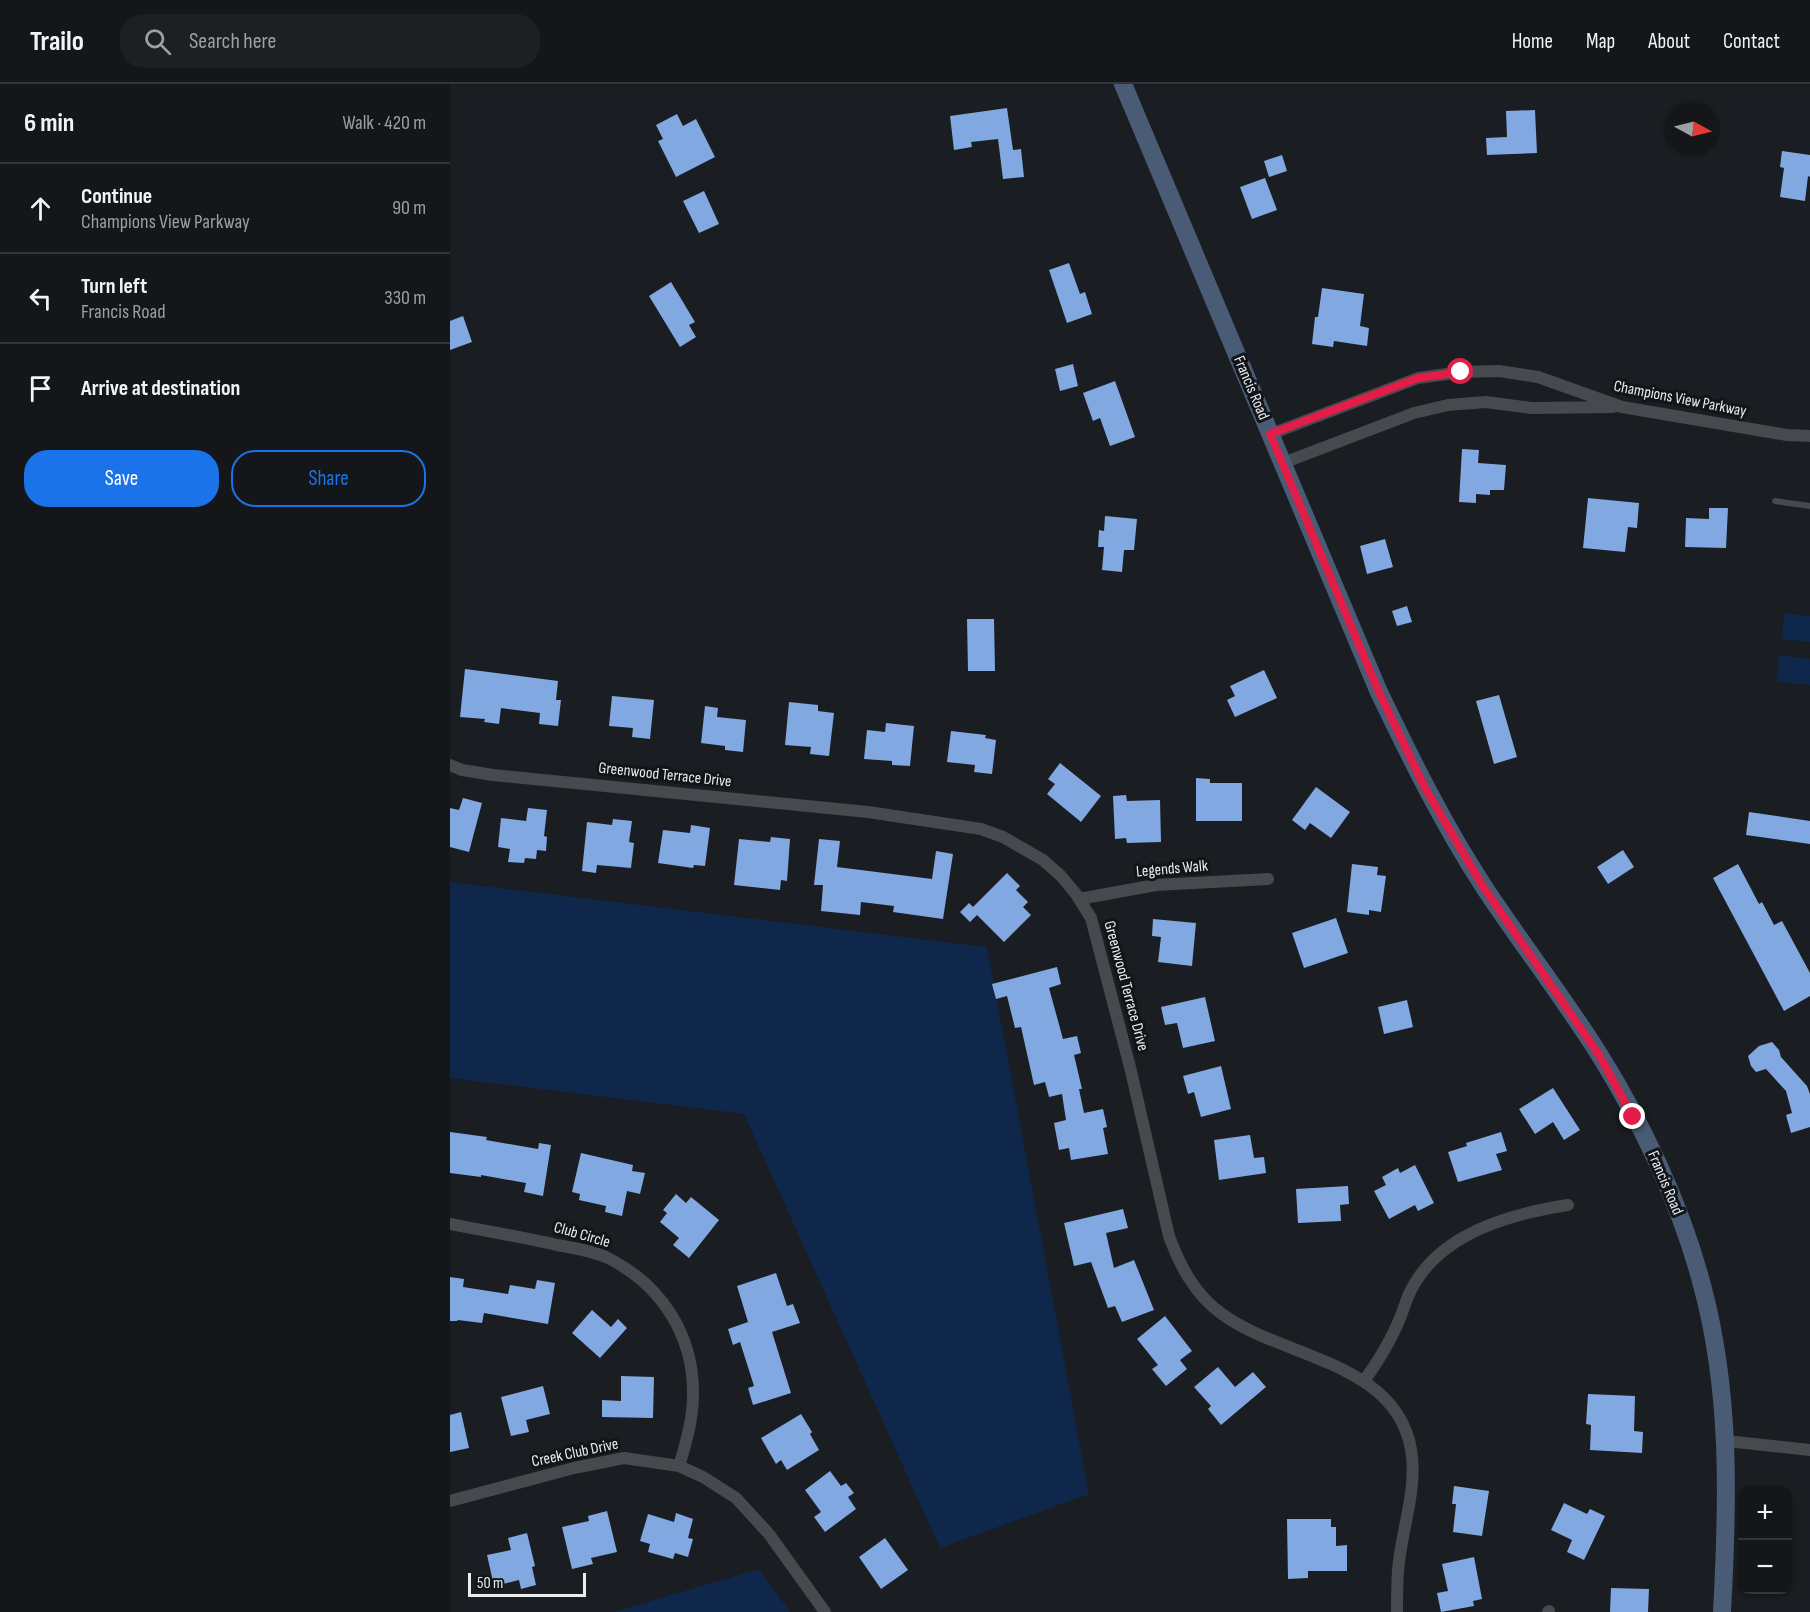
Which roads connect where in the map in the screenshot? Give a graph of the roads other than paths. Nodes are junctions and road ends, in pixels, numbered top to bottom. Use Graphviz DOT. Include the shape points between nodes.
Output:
graph roads {
  1 [pos="1123,84"];
  2 [pos="1622,407"];
  3 [pos="1270,434"];
  4 [pos="1810,436"];
  5 [pos="1283,463"];
  6 [pos="1775,501"];
  7 [pos="1810,506"];
  8 [pos="450,765"];
  9 [pos="1268,879"];
  10 [pos="1079,899"];
  11 [pos="1568,1205"];
  12 [pos="450,1224"];
  13 [pos="1364,1381"];
  14 [pos="1726,1441"];
  15 [pos="1810,1450"];
  16 [pos="679,1466"];
  17 [pos="450,1501"];
  18 [pos="825,1612"];
  19 [pos="1397,1612"];
  20 [pos="1722,1612"];
  1 -- 3 [label="street, Francis Road"];
  2 -- 3 [label="street, Champions View Parkway" via="1538,377 1499,371 1461,372 1418,378"];
  2 -- 4 [label="street, Champions View Parkway"];
  2 -- 5 [label="street" via="1532,408 1486,402 1448,405 1414,413"];
  3 -- 5 [label="street, Francis Road"];
  5 -- 14 [label="street, Francis Road" via="1378,690 1425,788 1482,885 1599,1055 1659,1166 1704,1291 1721,1380"];
  6 -- 7 [label="lane"];
  8 -- 10 [label="street, Greenwood Terrace Drive" via="493,775 868,812 981,829 1013,842 1043,861"];
  9 -- 10 [label="street, Legends Walk" via="1156,885"];
  10 -- 13 [label="street, Greenwood Terrace Drive" via="1091,918 1169,1236 1188,1278 1220,1313 1248,1331"];
  11 -- 13 [label="street" via="1499,1221 1456,1241 1437,1255 1409,1292 1384,1353"];
  12 -- 16 [label="street, Club Circle" via="609,1258 649,1286 678,1324 693,1373 691,1420"];
  13 -- 19 [label="street, Greenwood Terrace Drive" via="1390,1404 1410,1446 1413,1470 1398,1571"];
  14 -- 15 [label="street"];
  14 -- 20 [label="street, Francis Road" via="1727,1531"];
  16 -- 17 [label="street, Creek Club Drive" via="624,1458"];
  16 -- 18 [label="street, Creek Club Drive" via="736,1498 769,1534"];
}
